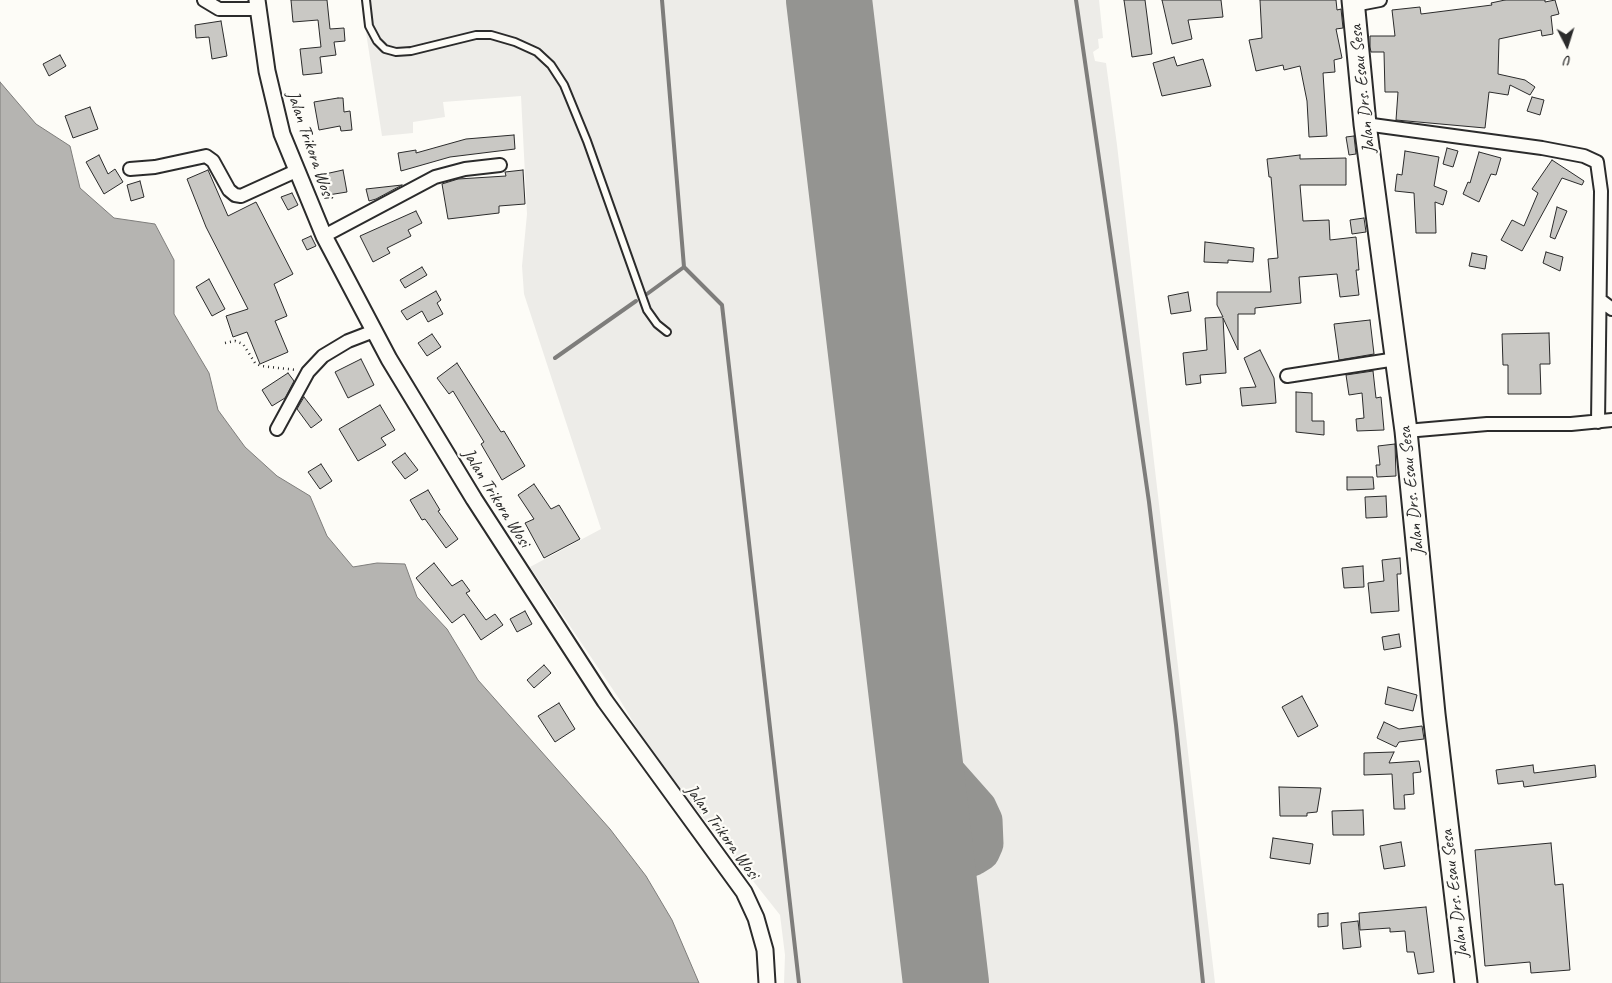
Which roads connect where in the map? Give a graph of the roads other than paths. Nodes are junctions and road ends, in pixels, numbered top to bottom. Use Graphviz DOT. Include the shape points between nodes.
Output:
graph roads {
  1 [pos="204,0"];
  2 [pos="366,0"];
  3 [pos="1380,0"];
  4 [pos="1354,3"];
  5 [pos="257,4"];
  6 [pos="1365,124"];
  7 [pos="500,165"];
  8 [pos="130,169"];
  9 [pos="296,171"];
  10 [pos="324,236"];
  11 [pos="1600,300"];
  12 [pos="1612,309"];
  13 [pos="374,331"];
  14 [pos="667,332"];
  15 [pos="1396,359"];
  16 [pos="1287,376"];
  17 [pos="1612,420"];
  18 [pos="1598,422"];
  19 [pos="277,430"];
  20 [pos="1406,431"];
  21 [pos="767,983"];
  22 [pos="1466,983"];
  1 -- 5 [label="street" via="219,9"];
  2 -- 14 [label="lane" via="369,26 385,49 411,51 491,35 537,52 551,65 564,85 587,141 647,310"];
  3 -- 4 [label="street"];
  4 -- 6 [label="highway, Jalan Drs. Esau Sesa"];
  5 -- 9 [label="street, Jalan Trikora Wosi" via="269,82 282,134"];
  6 -- 11 [label="street" via="1542,148 1584,156 1597,162 1601,185"];
  6 -- 15 [label="highway, Jalan Drs. Esau Sesa"];
  7 -- 10 [label="street" via="435,177"];
  8 -- 9 [label="street" via="206,156 213,161 229,190 241,196"];
  9 -- 10 [label="street, Jalan Trikora Wosi"];
  10 -- 13 [label="street, Jalan Trikora Wosi"];
  11 -- 12 [label="street"];
  11 -- 18 [label="street"];
  13 -- 19 [label="street" via="323,356 308,372"];
  13 -- 21 [label="street, Jalan Trikora Wosi" via="474,500 601,694 744,892 765,950"];
  15 -- 16 [label="street"];
  15 -- 20 [label="highway, Jalan Drs. Esau Sesa"];
  17 -- 18 [label="street"];
  18 -- 20 [label="street" via="1509,423"];
  20 -- 22 [label="highway, Jalan Drs. Esau Sesa" via="1434,714"];
}
